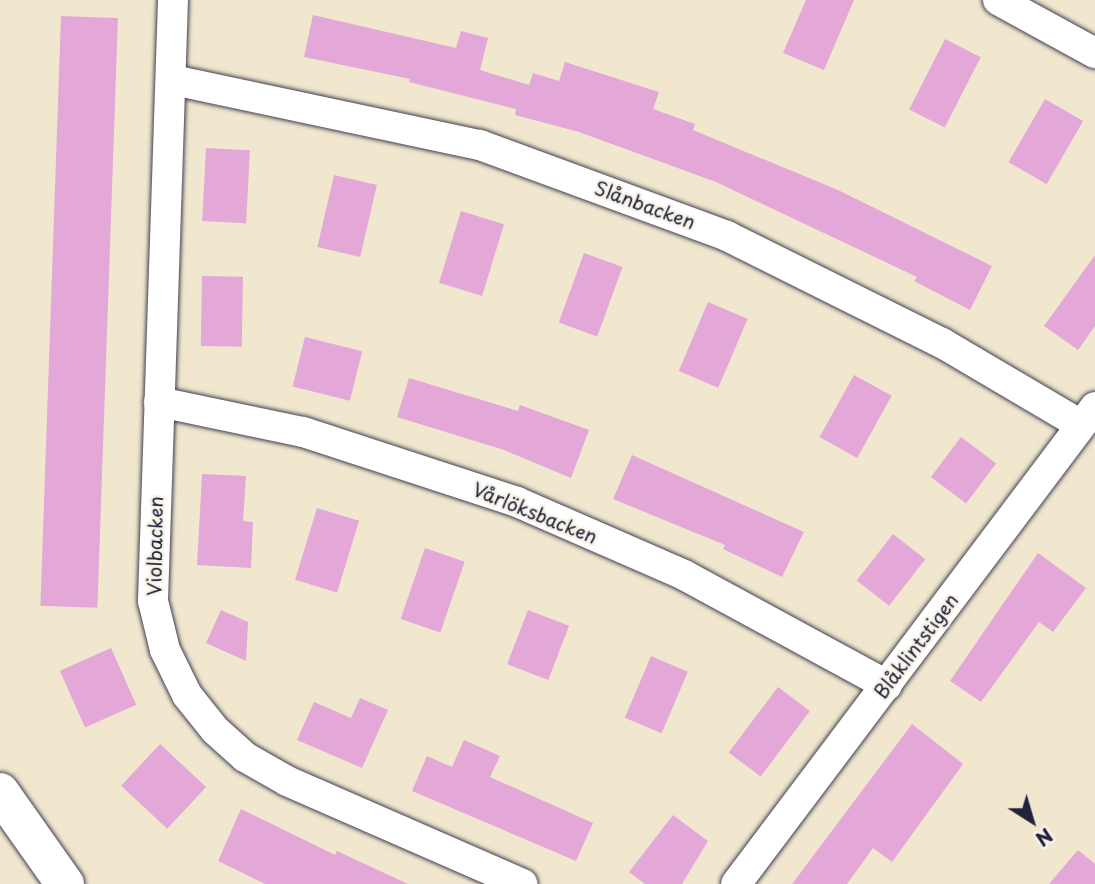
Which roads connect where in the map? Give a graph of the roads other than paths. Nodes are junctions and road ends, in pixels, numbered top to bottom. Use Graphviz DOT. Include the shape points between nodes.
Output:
graph roads {
  1 [pos="173,0"];
  2 [pos="998,0"];
  3 [pos="1095,54"];
  4 [pos="173,80"];
  5 [pos="159,402"];
  6 [pos="1088,416"];
  7 [pos="887,685"];
  8 [pos="0,792"];
  9 [pos="65,884"];
  10 [pos="523,884"];
  11 [pos="736,884"];
  1 -- 4 [label="street, Violbacken"];
  2 -- 3 [label="street"];
  4 -- 5 [label="street, Violbacken"];
  4 -- 6 [label="street, Slånbacken" via="480,145 727,236"];
  5 -- 7 [label="street, Vårlöksbacken" via="303,432 517,502 684,575"];
  5 -- 10 [label="street, Violbacken" via="153,601 166,650 187,695 215,730 246,757 287,781"];
  6 -- 7 [label="street, Blåklintstigen"];
  7 -- 11 [label="street, Blåklintstigen"];
  8 -- 9 [label="street"];
}
